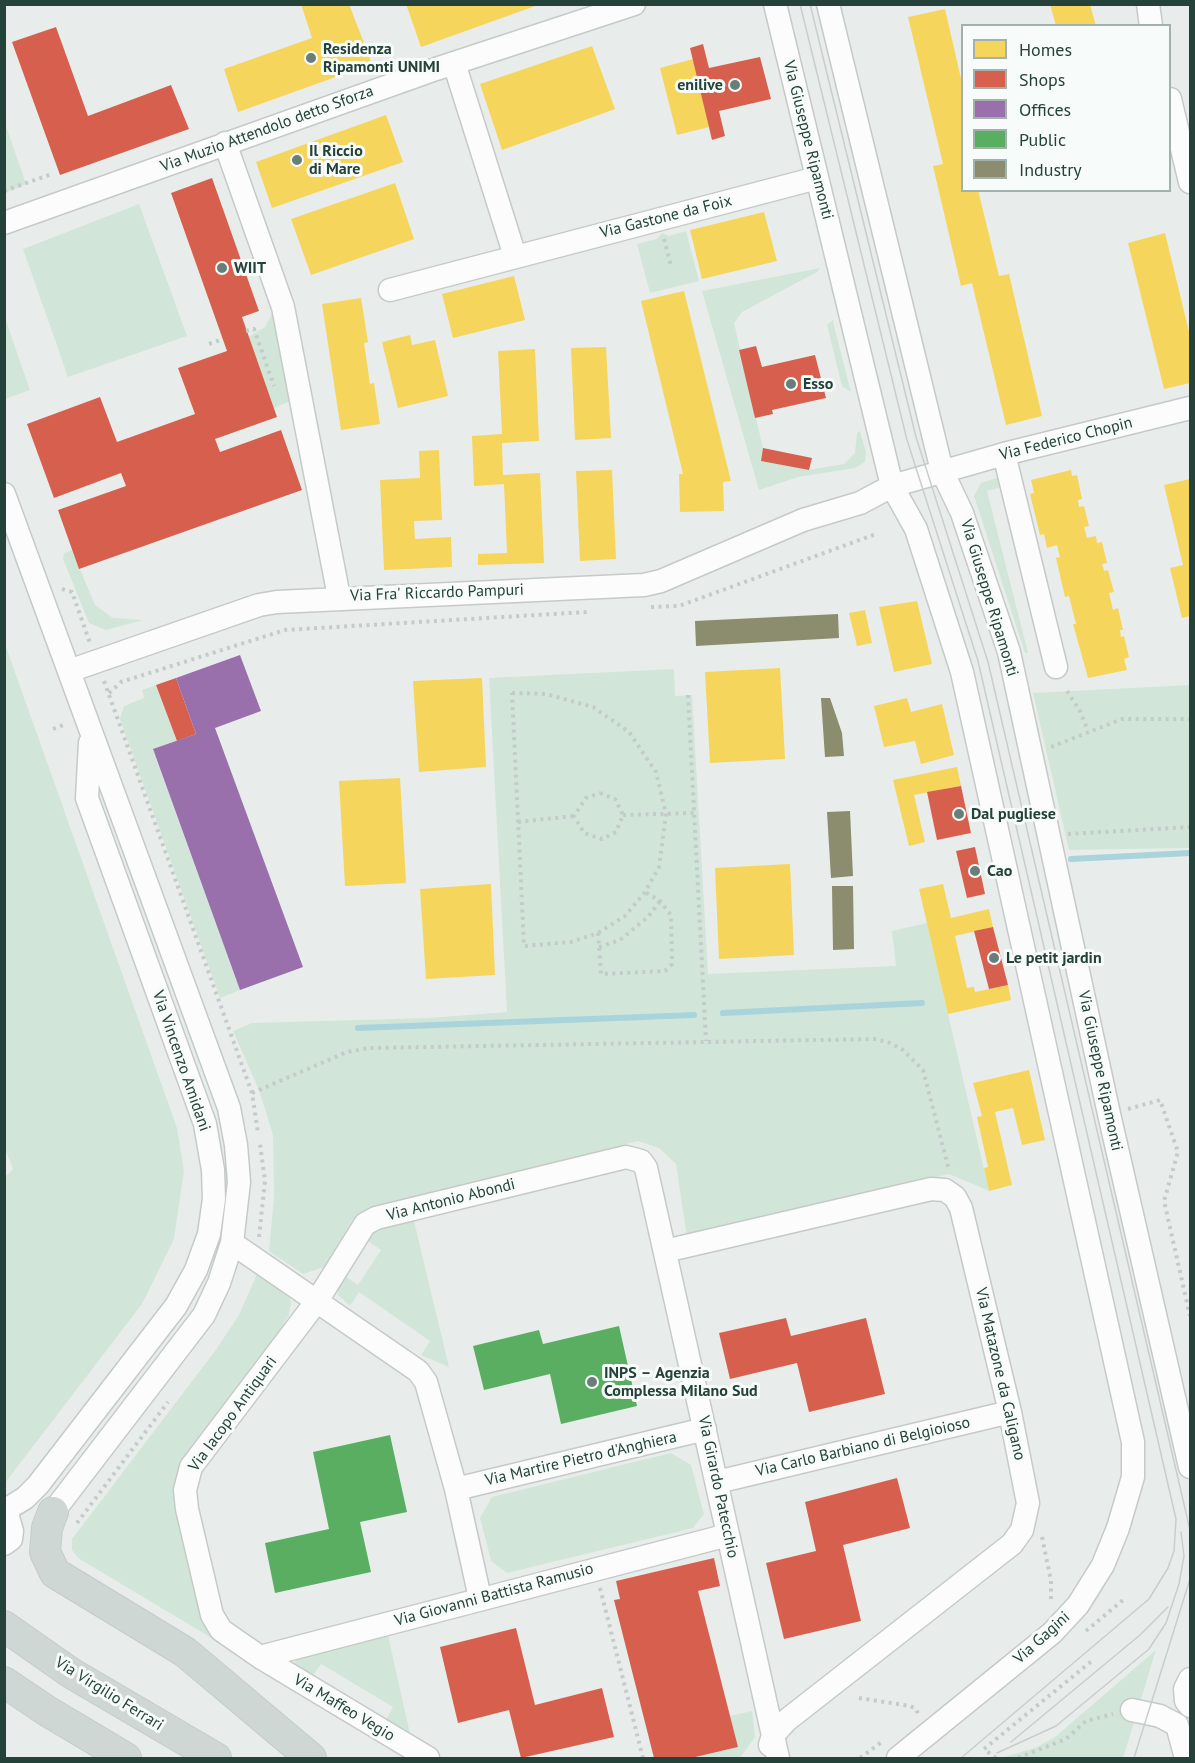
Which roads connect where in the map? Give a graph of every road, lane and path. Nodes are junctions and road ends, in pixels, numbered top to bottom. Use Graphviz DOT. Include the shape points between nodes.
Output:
graph roads {
  1 [pos="634,4"];
  2 [pos="775,4"];
  3 [pos="828,4"];
  4 [pos="1148,4"];
  5 [pos="1151,24"];
  6 [pos="454,63"];
  7 [pos="1171,103"];
  8 [pos="225,143"];
  9 [pos="52,174"];
  10 [pos="817,178"];
  11 [pos="1191,182"];
  12 [pos="4,191"];
  13 [pos="4,223"];
  14 [pos="662,233"];
  15 [pos="515,256"];
  16 [pos="671,266"];
  17 [pos="390,290"];
  18 [pos="246,332"];
  19 [pos="223,339"];
  20 [pos="208,344"];
  21 [pos="276,390"];
  22 [pos="1191,408"];
  23 [pos="1004,454"];
  24 [pos="942,471"];
  25 [pos="892,486"];
  26 [pos="4,494"];
  27 [pos="339,597"];
  28 [pos="1056,667"];
  29 [pos="69,671"];
  30 [pos="1067,691"];
  31 [pos="688,695"];
  32 [pos="1191,719"];
  33 [pos="1088,731"];
  34 [pos="90,732"];
  35 [pos="1044,750"];
  36 [pos="695,813"];
  37 [pos="666,814"];
  38 [pos="622,815"];
  39 [pos="574,816"];
  40 [pos="518,822"];
  41 [pos="1191,828"];
  42 [pos="1065,834"];
  43 [pos="645,892"];
  44 [pos="660,901"];
  45 [pos="598,933"];
  46 [pos="599,948"];
  47 [pos="706,1041"];
  48 [pos="252,1093"];
  49 [pos="1128,1110"];
  50 [pos="626,1157"];
  51 [pos="950,1174"];
  52 [pos="232,1243"];
  53 [pos="665,1251"];
  54 [pos="317,1301"];
  55 [pos="1191,1316"];
  56 [pos="1010,1412"];
  57 [pos="705,1429"];
  58 [pos="1133,1442"];
  59 [pos="1191,1467"];
  60 [pos="717,1482"];
  61 [pos="456,1489"];
  62 [pos="5,1510"];
  63 [pos="53,1512"];
  64 [pos="1041,1530"];
  65 [pos="728,1535"];
  66 [pos="4,1544"];
  67 [pos="598,1581"];
  68 [pos="480,1598"];
  69 [pos="1049,1604"];
  70 [pos="4,1626"];
  71 [pos="260,1657"];
  72 [pos="1093,1660"];
  73 [pos="1191,1679"];
  74 [pos="4,1682"];
  75 [pos="859,1698"];
  76 [pos="1191,1706"];
  77 [pos="926,1707"];
  78 [pos="1132,1710"];
  79 [pos="918,1714"];
  80 [pos="909,1720"];
  81 [pos="773,1735"];
  82 [pos="885,1739"];
  83 [pos="126,1758"];
  84 [pos="216,1758"];
  85 [pos="311,1758"];
  86 [pos="428,1758"];
  87 [pos="644,1758"];
  88 [pos="764,1758"];
  89 [pos="778,1758"];
  90 [pos="860,1758"];
  91 [pos="898,1758"];
  92 [pos="996,1758"];
  93 [pos="1018,1758"];
  94 [pos="1186,1758"];
  1 -- 6 [label="street, Via Muzio Attendolo detto Sforza"];
  2 -- 10 [label="street, Via Giuseppe Ripamonti"];
  3 -- 24 [label="street, Via Giuseppe Ripamonti"];
  4 -- 5 [label="street"];
  6 -- 8 [label="street, Via Muzio Attendolo detto Sforza"];
  6 -- 15 [label="street"];
  7 -- 11 [label="street"];
  8 -- 13 [label="street, Via Muzio Attendolo detto Sforza"];
  8 -- 27 [label="street" via="283,307"];
  9 -- 12 [label="path"];
  10 -- 15 [label="street, Via Gastone da Foix"];
  10 -- 25 [label="street, Via Giuseppe Ripamonti"];
  14 -- 16 [label="path"];
  15 -- 17 [label="street, Via Gastone da Foix"];
  18 -- 21 [label="path" via="254,329"];
  19 -- 20 [label="path"];
  22 -- 23 [label="street, Via Federico Chopin"];
  23 -- 24 [label="street, Via Federico Chopin"];
  23 -- 28 [label="street"];
  24 -- 25 [label="street"];
  24 -- 59 [label="street, Via Giuseppe Ripamonti" via="962,513 1009,652 1109,1114"];
  25 -- 27 [label="street, Via Fra' Riccardo Pampuri" via="860,503 803,520 677,577 644,585"];
  25 -- 58 [label="street, Via Giuseppe Ripamonti" via="916,529 962,672"];
  26 -- 29 [label="street, Via Vincenzo Amidani"];
  27 -- 29 [label="street, Via Fra' Riccardo Pampuri" via="259,605"];
  29 -- 34 [label="street, Via Vincenzo Amidani"];
  30 -- 33 [label="path"];
  31 -- 36 [label="path"];
  32 -- 33 [label="path" via="1122,718"];
  33 -- 35 [label="path"];
  34 -- 52 [label="street, Via Vincenzo Amidani" via="231,1118 239,1182"];
  34 -- 62 [label="street, Via Vincenzo Amidani" via="87,798 205,1124 214,1199 209,1234 196,1270 176,1305 38,1485"];
  36 -- 37 [label="path"];
  36 -- 47 [label="path"];
  37 -- 38 [label="path"];
  37 -- 40 [label="path" via="657,772 629,732 593,706 546,694 512,693"];
  37 -- 43 [label="path" via="659,867"];
  38 -- 39 [label="path" via="615,799 600,793 586,798"];
  38 -- 39 [label="path" via="616,832 602,839 584,832"];
  39 -- 40 [label="path"];
  40 -- 45 [label="path" via="524,946 571,942"];
  41 -- 42 [label="path"];
  43 -- 44 [label="path"];
  43 -- 45 [label="path" via="625,916"];
  44 -- 46 [label="path" via="648,917 620,940"];
  44 -- 46 [label="path" via="671,915 672,964 665,971 601,974"];
  45 -- 46 [label="path"];
  47 -- 48 [label="path" via="369,1048 347,1052"];
  47 -- 51 [label="path" via="847,1038 890,1043 923,1070"];
  49 -- 55 [label="path" via="1160,1100 1178,1152 1164,1201"];
  50 -- 53 [label="street, Via Girardo Patecchio" via="641,1161 646,1168"];
  50 -- 54 [label="street, Via Antonio Abondi" via="371,1221 361,1229"];
  52 -- 54 [label="street"];
  52 -- 63 [label="street, Via Vincenzo Amidani" via="219,1283 195,1328"];
  53 -- 56 [label="street, Via Matazone da Caligano" via="931,1189 945,1190 961,1208"];
  53 -- 57 [label="street, Via Girardo Patecchio"];
  54 -- 61 [label="street" via="418,1371 426,1382"];
  54 -- 71 [label="street, Via Iacopo Antiquari" via="191,1467 185,1490 212,1615 221,1630"];
  56 -- 60 [label="street, Via Carlo Barbiano di Belgioioso"];
  56 -- 81 [label="street, Via Matazone da Caligano" via="1028,1503 1022,1530 1012,1544"];
  57 -- 60 [label="street, Via Girardo Patecchio"];
  57 -- 61 [label="street, Via Martire Pietro d'Anghiera"];
  58 -- 91 [label="street, Via Gagini" via="1132,1477 1118,1528 1103,1565 1078,1605 1052,1633"];
  60 -- 65 [label="street, Via Girardo Patecchio"];
  61 -- 68 [label="street"];
  62 -- 66 [label="street" via="12,1531 11,1539"];
  63 -- 85 [label="main road" via="45,1552 56,1573 185,1652"];
  64 -- 69 [label="path" via="1051,1581"];
  65 -- 68 [label="street, Via Giovanni Battista Ramusio"];
  65 -- 81 [label="street, Via Girardo Patecchio"];
  67 -- 87 [label="path"];
  68 -- 71 [label="street, Via Giovanni Battista Ramusio"];
  70 -- 84 [label="main road, Via Virgilio Ferrari" via="71,1672"];
  71 -- 86 [label="street, Via Maffeo Vegio"];
  72 -- 92 [label="path" via="984,1749"];
  73 -- 76 [label="street" via="1185,1689 1186,1701"];
  74 -- 83 [label="main road"];
  75 -- 79 [label="path" via="909,1706"];
  77 -- 79 [label="path"];
  78 -- 93 [label="path" via="1086,1721 1066,1739"];
  78 -- 94 [label="street" via="1160,1716 1177,1725"];
  79 -- 80 [label="path"];
  81 -- 88 [label="street"];
  81 -- 89 [label="street, Via Girardo Patecchio"];
  82 -- 90 [label="path"];
}
